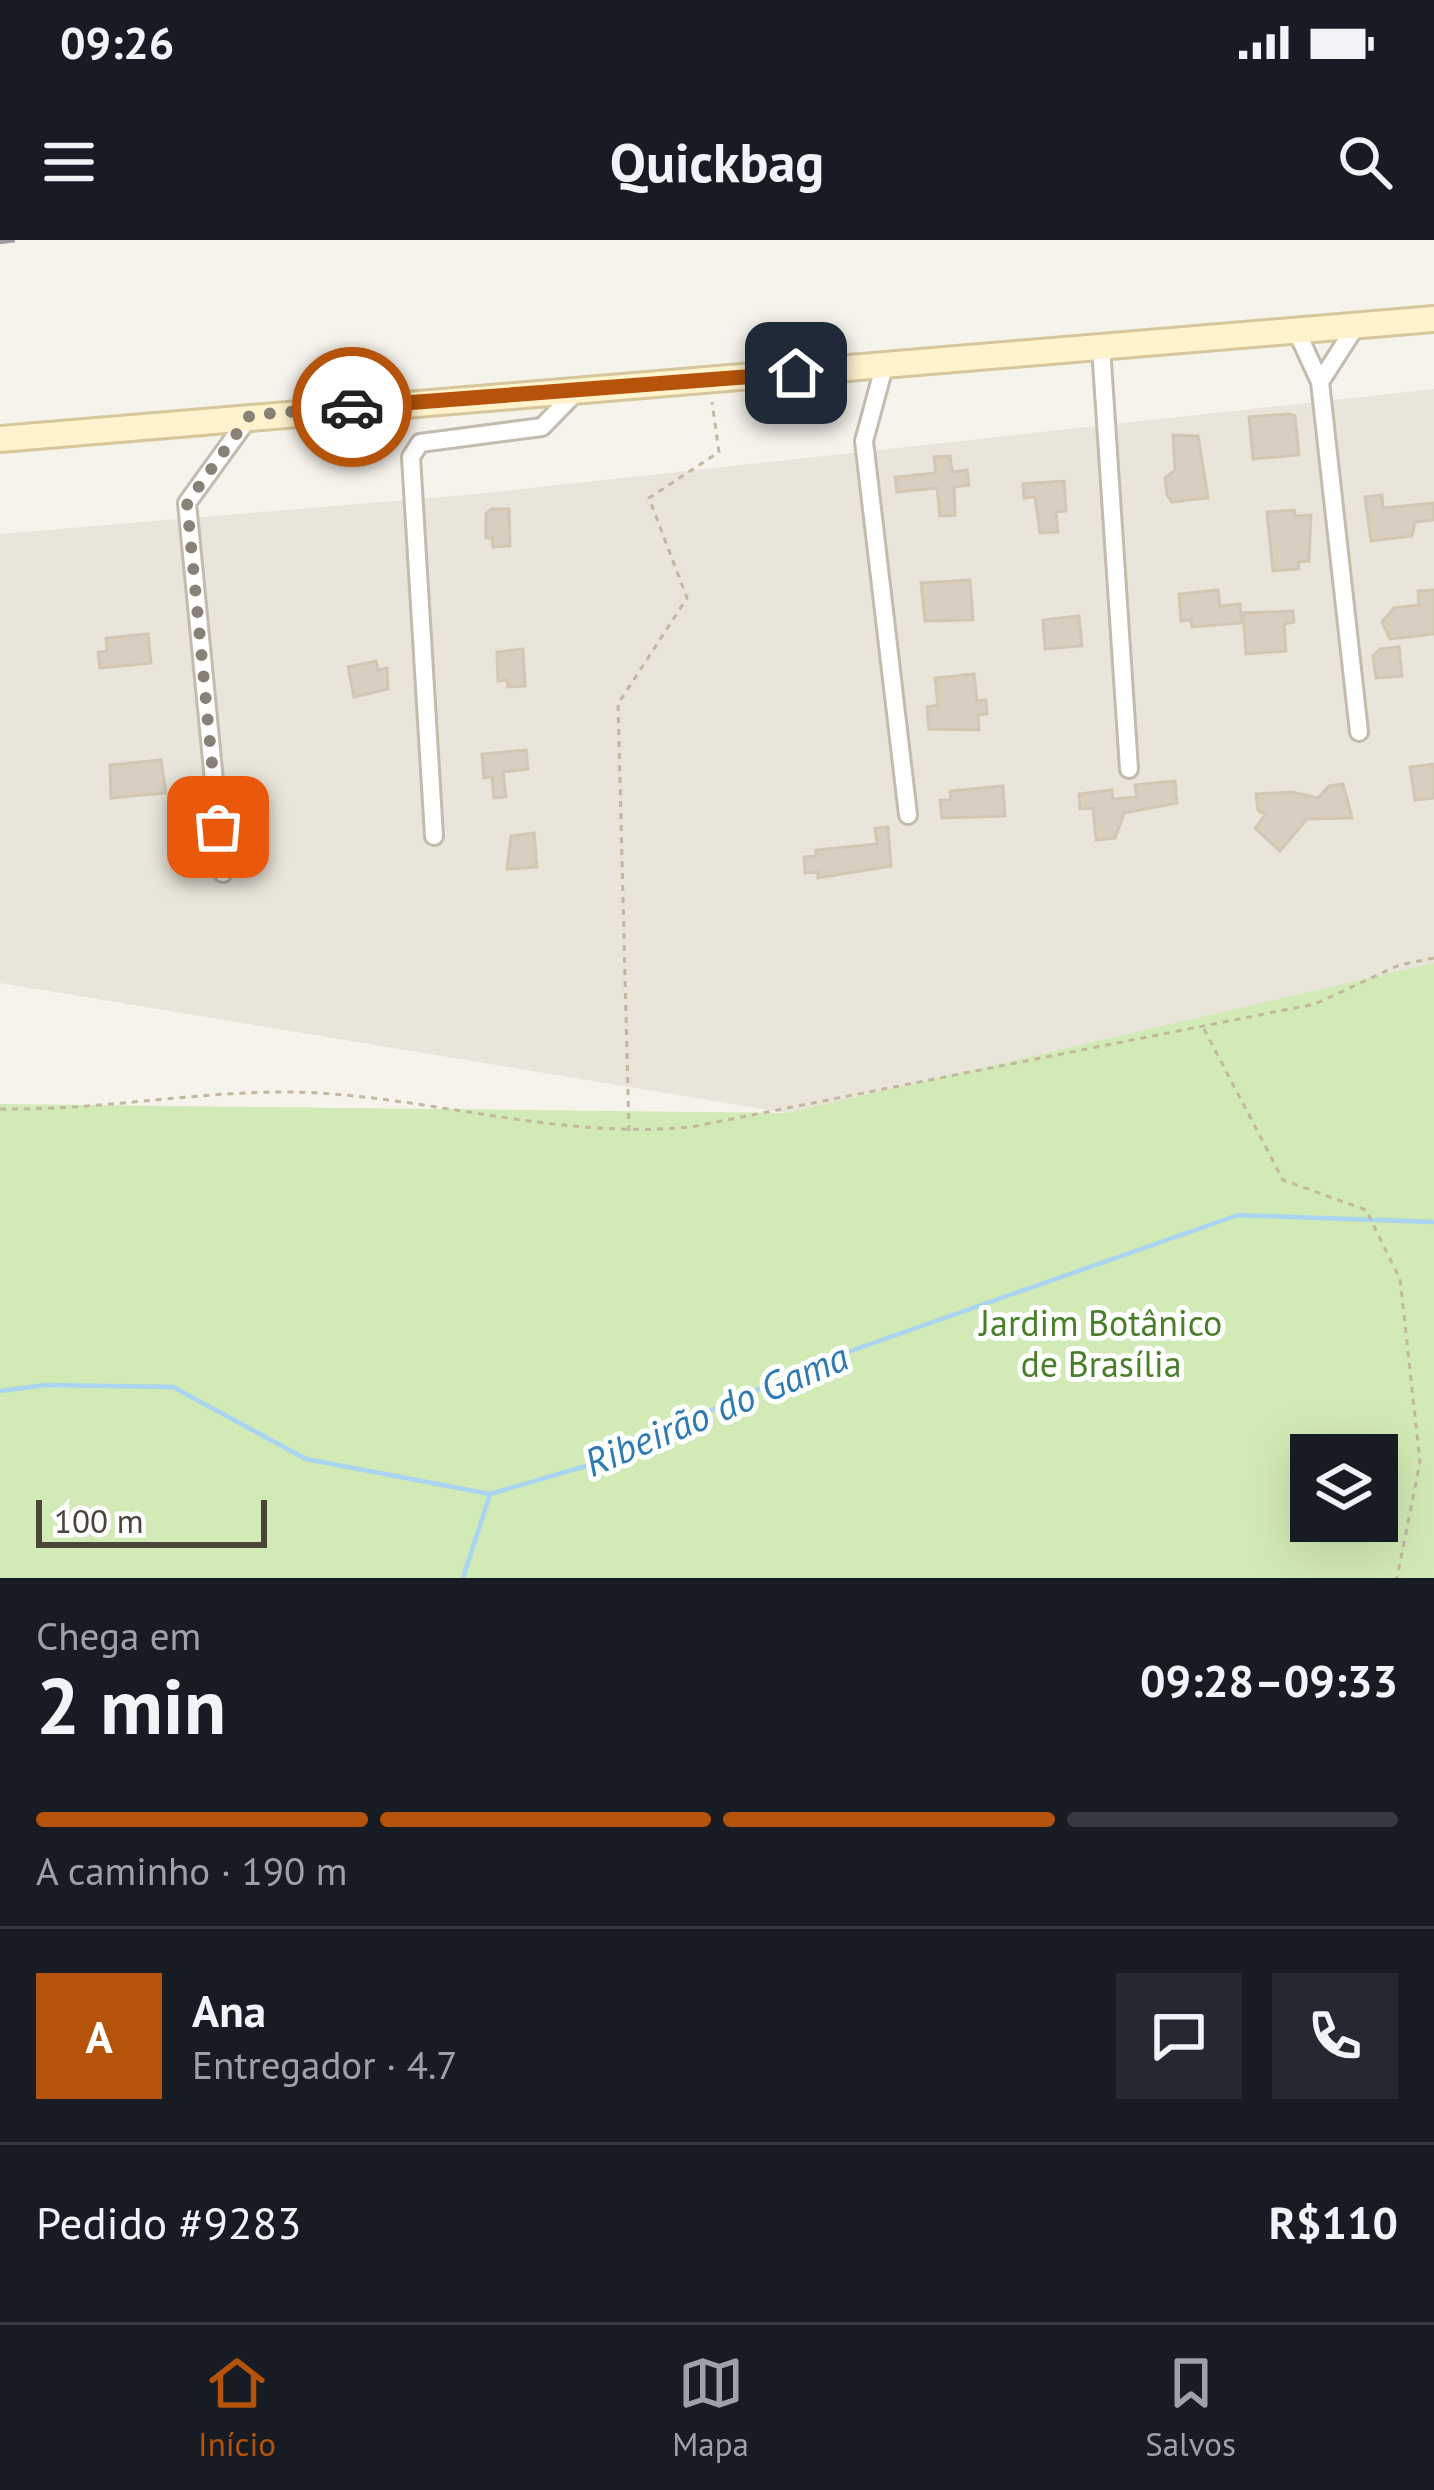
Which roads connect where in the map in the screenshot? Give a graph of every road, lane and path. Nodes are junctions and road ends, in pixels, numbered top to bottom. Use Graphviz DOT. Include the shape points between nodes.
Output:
graph roads {
  1 [pos="1434,319"];
  2 [pos="1356,326"];
  3 [pos="1296,330"];
  4 [pos="1101,347"];
  5 [pos="884,367"];
  6 [pos="709,379"];
  7 [pos="1320,382"];
  8 [pos="580,388"];
  9 [pos="250,415"];
  10 [pos="0,439"];
  11 [pos="1359,732"];
  12 [pos="1129,769"];
  13 [pos="908,815"];
  14 [pos="434,836"];
  15 [pos="223,873"];
  16 [pos="1434,958"];
  17 [pos="1203,1027"];
  18 [pos="0,1109"];
  19 [pos="629,1133"];
  20 [pos="1397,1578"];
  1 -- 2 [label="street"];
  2 -- 3 [label="street"];
  2 -- 7 [label="street"];
  3 -- 4 [label="street"];
  3 -- 7 [label="street"];
  4 -- 5 [label="street"];
  4 -- 12 [label="street"];
  5 -- 6 [label="street"];
  5 -- 13 [label="street" via="864,441"];
  6 -- 8 [label="street"];
  6 -- 19 [label="path" via="718,452 649,498 687,598 618,704"];
  7 -- 11 [label="street"];
  8 -- 9 [label="street"];
  8 -- 14 [label="street" via="542,428 420,443 412,457"];
  9 -- 10 [label="street"];
  9 -- 15 [label="street" via="187,503"];
  16 -- 17 [label="path" via="1399,965 1315,1004"];
  17 -- 19 [label="path"];
  17 -- 20 [label="path" via="1282,1180 1366,1210 1400,1279 1420,1462"];
  18 -- 19 [label="path" via="307,1093"];
}
